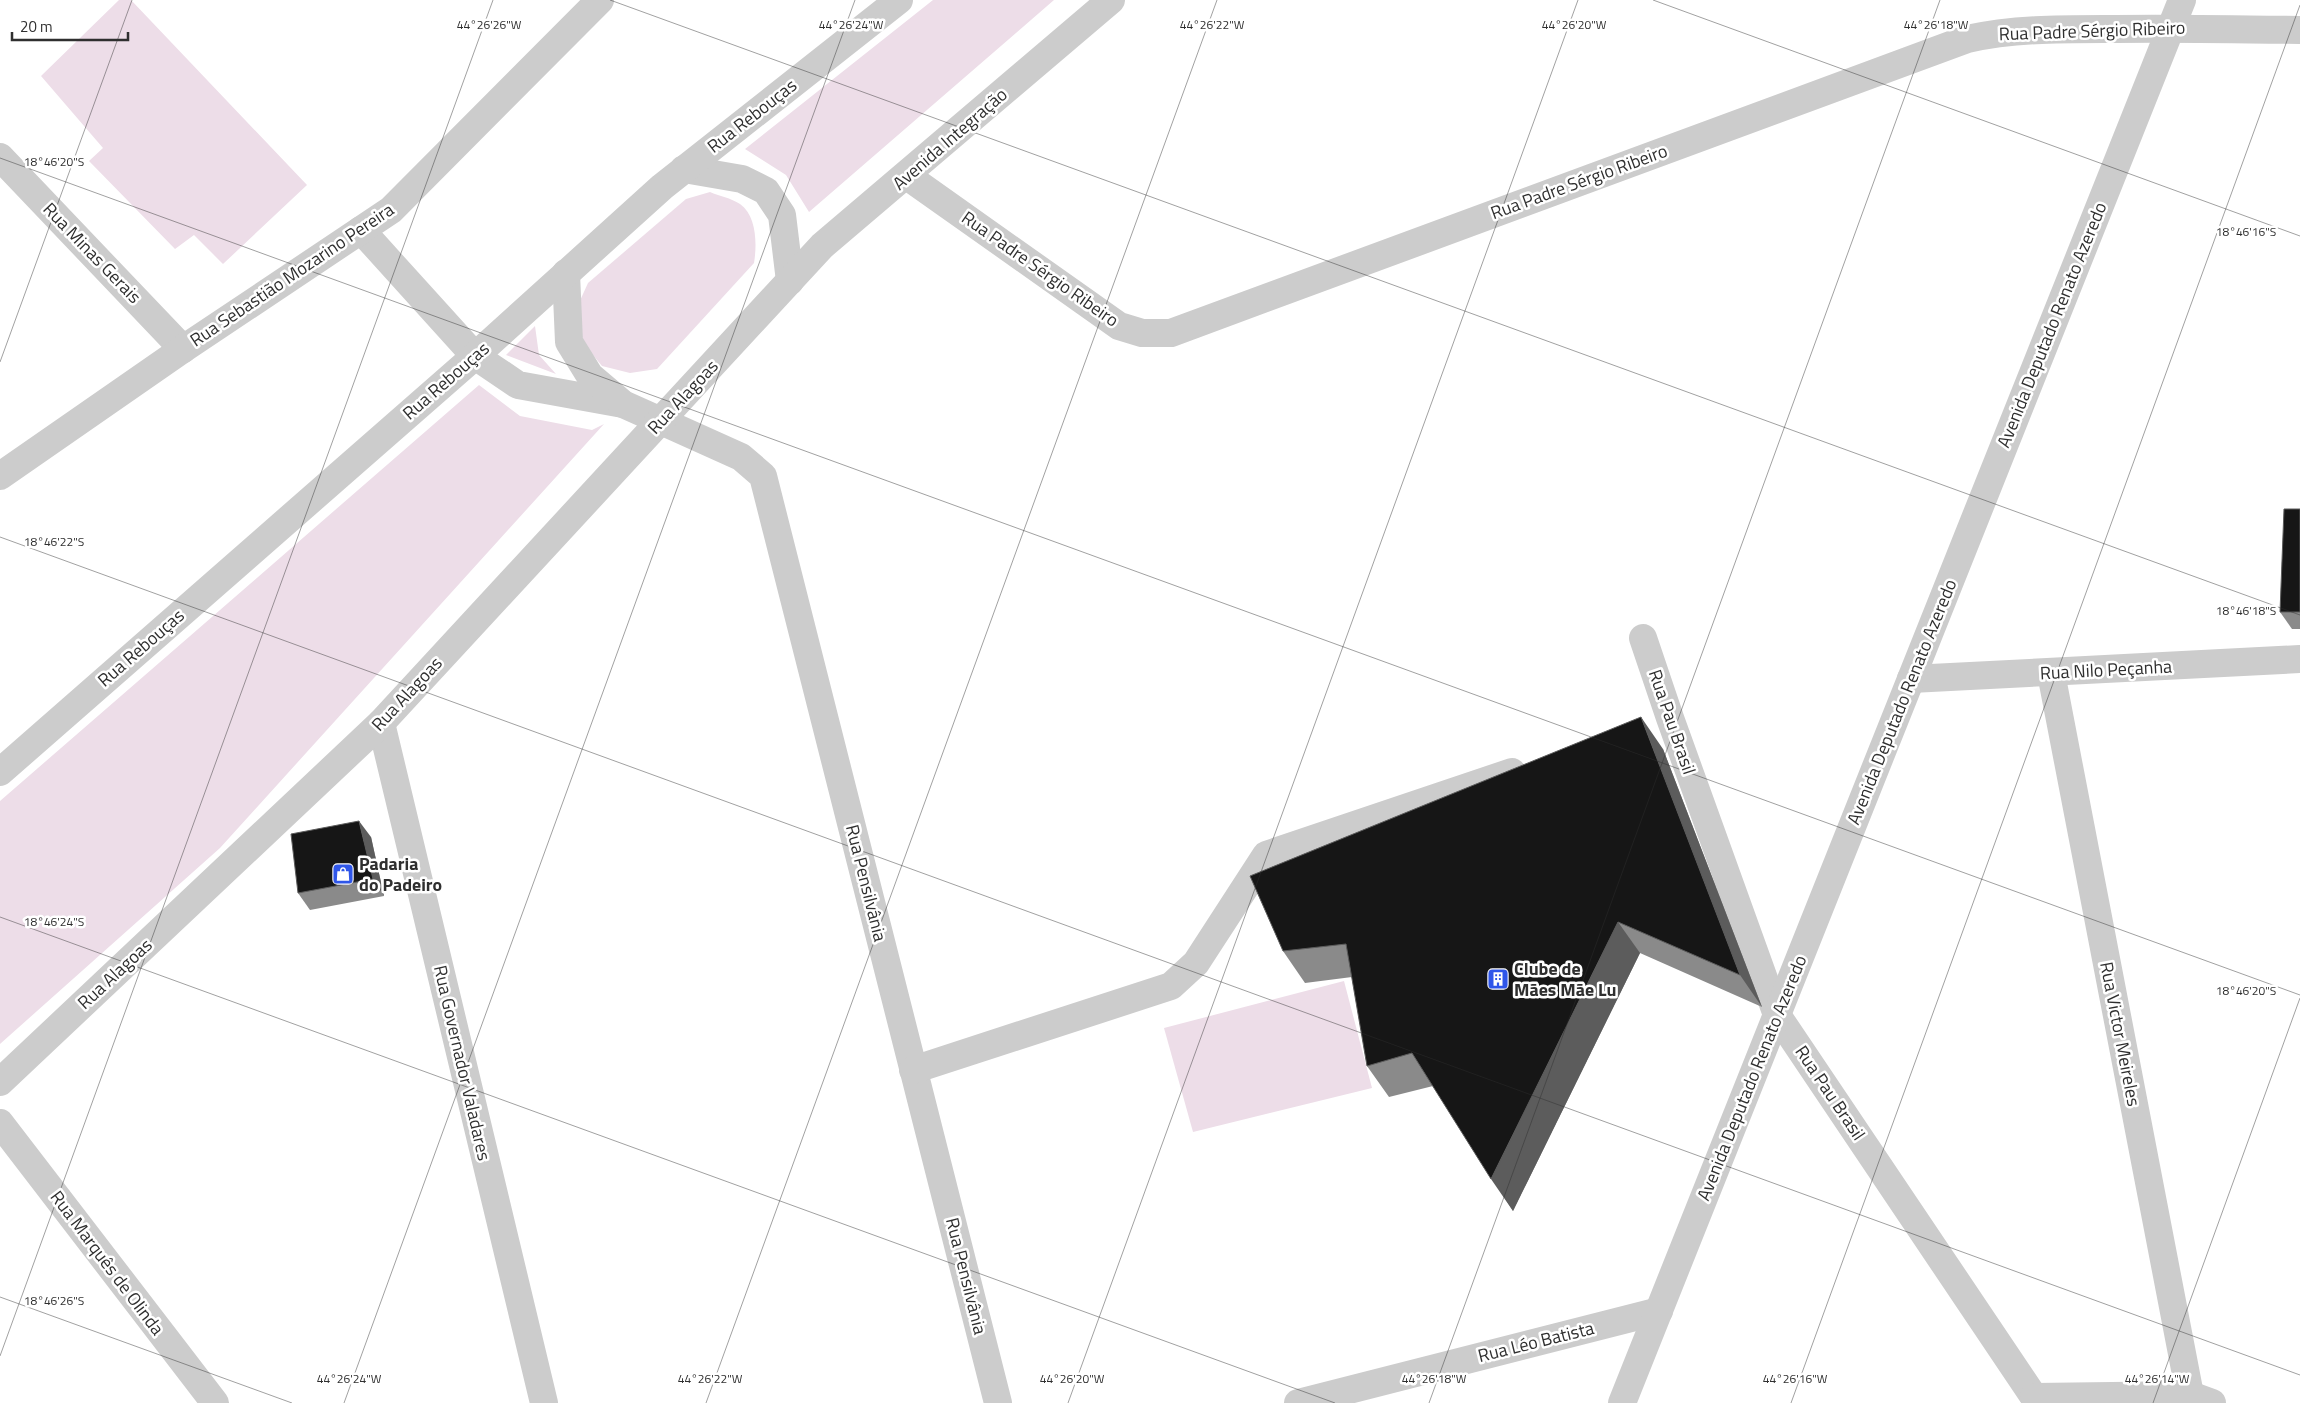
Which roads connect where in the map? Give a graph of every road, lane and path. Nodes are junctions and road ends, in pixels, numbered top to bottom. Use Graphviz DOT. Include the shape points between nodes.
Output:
graph roads {
  1 [pos="600,0"];
  2 [pos="900,0"];
  3 [pos="1111,0"];
  4 [pos="2182,0"];
  5 [pos="2171,28"];
  6 [pos="2300,30"];
  7 [pos="0,157"];
  8 [pos="684,170"];
  9 [pos="907,176"];
  10 [pos="361,230"];
  11 [pos="566,274"];
  12 [pos="790,280"];
  13 [pos="183,349"];
  14 [pos="475,356"];
  15 [pos="623,404"];
  16 [pos="661,421"];
  17 [pos="0,476"];
  18 [pos="1644,638"];
  19 [pos="2300,659"];
  20 [pos="2051,673"];
  21 [pos="1911,679"];
  22 [pos="381,723"];
  23 [pos="1538,763"];
  24 [pos="0,772"];
  25 [pos="1777,1015"];
  26 [pos="913,1070"];
  27 [pos="0,1082"];
  28 [pos="0,1122"];
  29 [pos="1659,1311"];
  30 [pos="2201,1399"];
  31 [pos="2036,1400"];
  32 [pos="215,1403"];
  33 [pos="544,1403"];
  34 [pos="998,1403"];
  35 [pos="1298,1403"];
  36 [pos="1622,1403"];
  1 -- 10 [label="street, Rua Sebastião Mozarino Pereira" via="391,210"];
  2 -- 8 [label="street, Rua Rebouças"];
  3 -- 9 [label="street, Avenida Integração"];
  4 -- 5 [label="street, Avenida Deputado Renato Azeredo"];
  5 -- 6 [label="street, Rua Padre Sérgio Ribeiro"];
  5 -- 9 [label="street, Rua Padre Sérgio Ribeiro" via="2029,30 1967,38 1171,333 1142,333 1119,326"];
  5 -- 21 [label="street, Avenida Deputado Renato Azeredo"];
  7 -- 13 [label="street, Rua Minas Gerais"];
  8 -- 11 [label="street, Rua Rebouças"];
  8 -- 12 [label="street" via="742,179 766,191 782,215"];
  9 -- 12 [label="street, Avenida Integração" via="822,246"];
  10 -- 13 [label="street, Rua Sebastião Mozarino Pereira"];
  10 -- 14 [label="street"];
  11 -- 14 [label="street, Rua Rebouças"];
  11 -- 15 [label="street" via="569,342 590,376"];
  12 -- 16 [label="street, Rua Alagoas"];
  13 -- 17 [label="street, Rua Sebastião Mozarino Pereira"];
  14 -- 15 [label="street" via="518,385"];
  14 -- 24 [label="street, Rua Rebouças"];
  15 -- 16 [label="street, Rua Pensilvânia"];
  16 -- 22 [label="street, Rua Alagoas"];
  16 -- 26 [label="street, Rua Pensilvânia" via="741,457 762,476"];
  18 -- 25 [label="street, Rua Pau Brasil" via="1660,721"];
  19 -- 20 [label="street, Rua Nilo Peçanha"];
  20 -- 21 [label="street, Rua Nilo Peçanha"];
  20 -- 30 [label="street, Rua Victor Meireles"];
  21 -- 25 [label="street, Avenida Deputado Renato Azeredo"];
  22 -- 27 [label="street, Rua Alagoas"];
  22 -- 33 [label="street, Rua Governador Valadares"];
  23 -- 26 [label="street" via="1266,855 1196,963 1170,986"];
  25 -- 29 [label="street, Avenida Deputado Renato Azeredo"];
  25 -- 31 [label="street, Rua Pau Brasil"];
  26 -- 34 [label="street, Rua Pensilvânia"];
  28 -- 32 [label="street, Rua Marquês de Olinda"];
  29 -- 35 [label="street, Rua Léo Batista"];
  29 -- 36 [label="street, Avenida Deputado Renato Azeredo"];
  30 -- 31 [label="street"];
}
